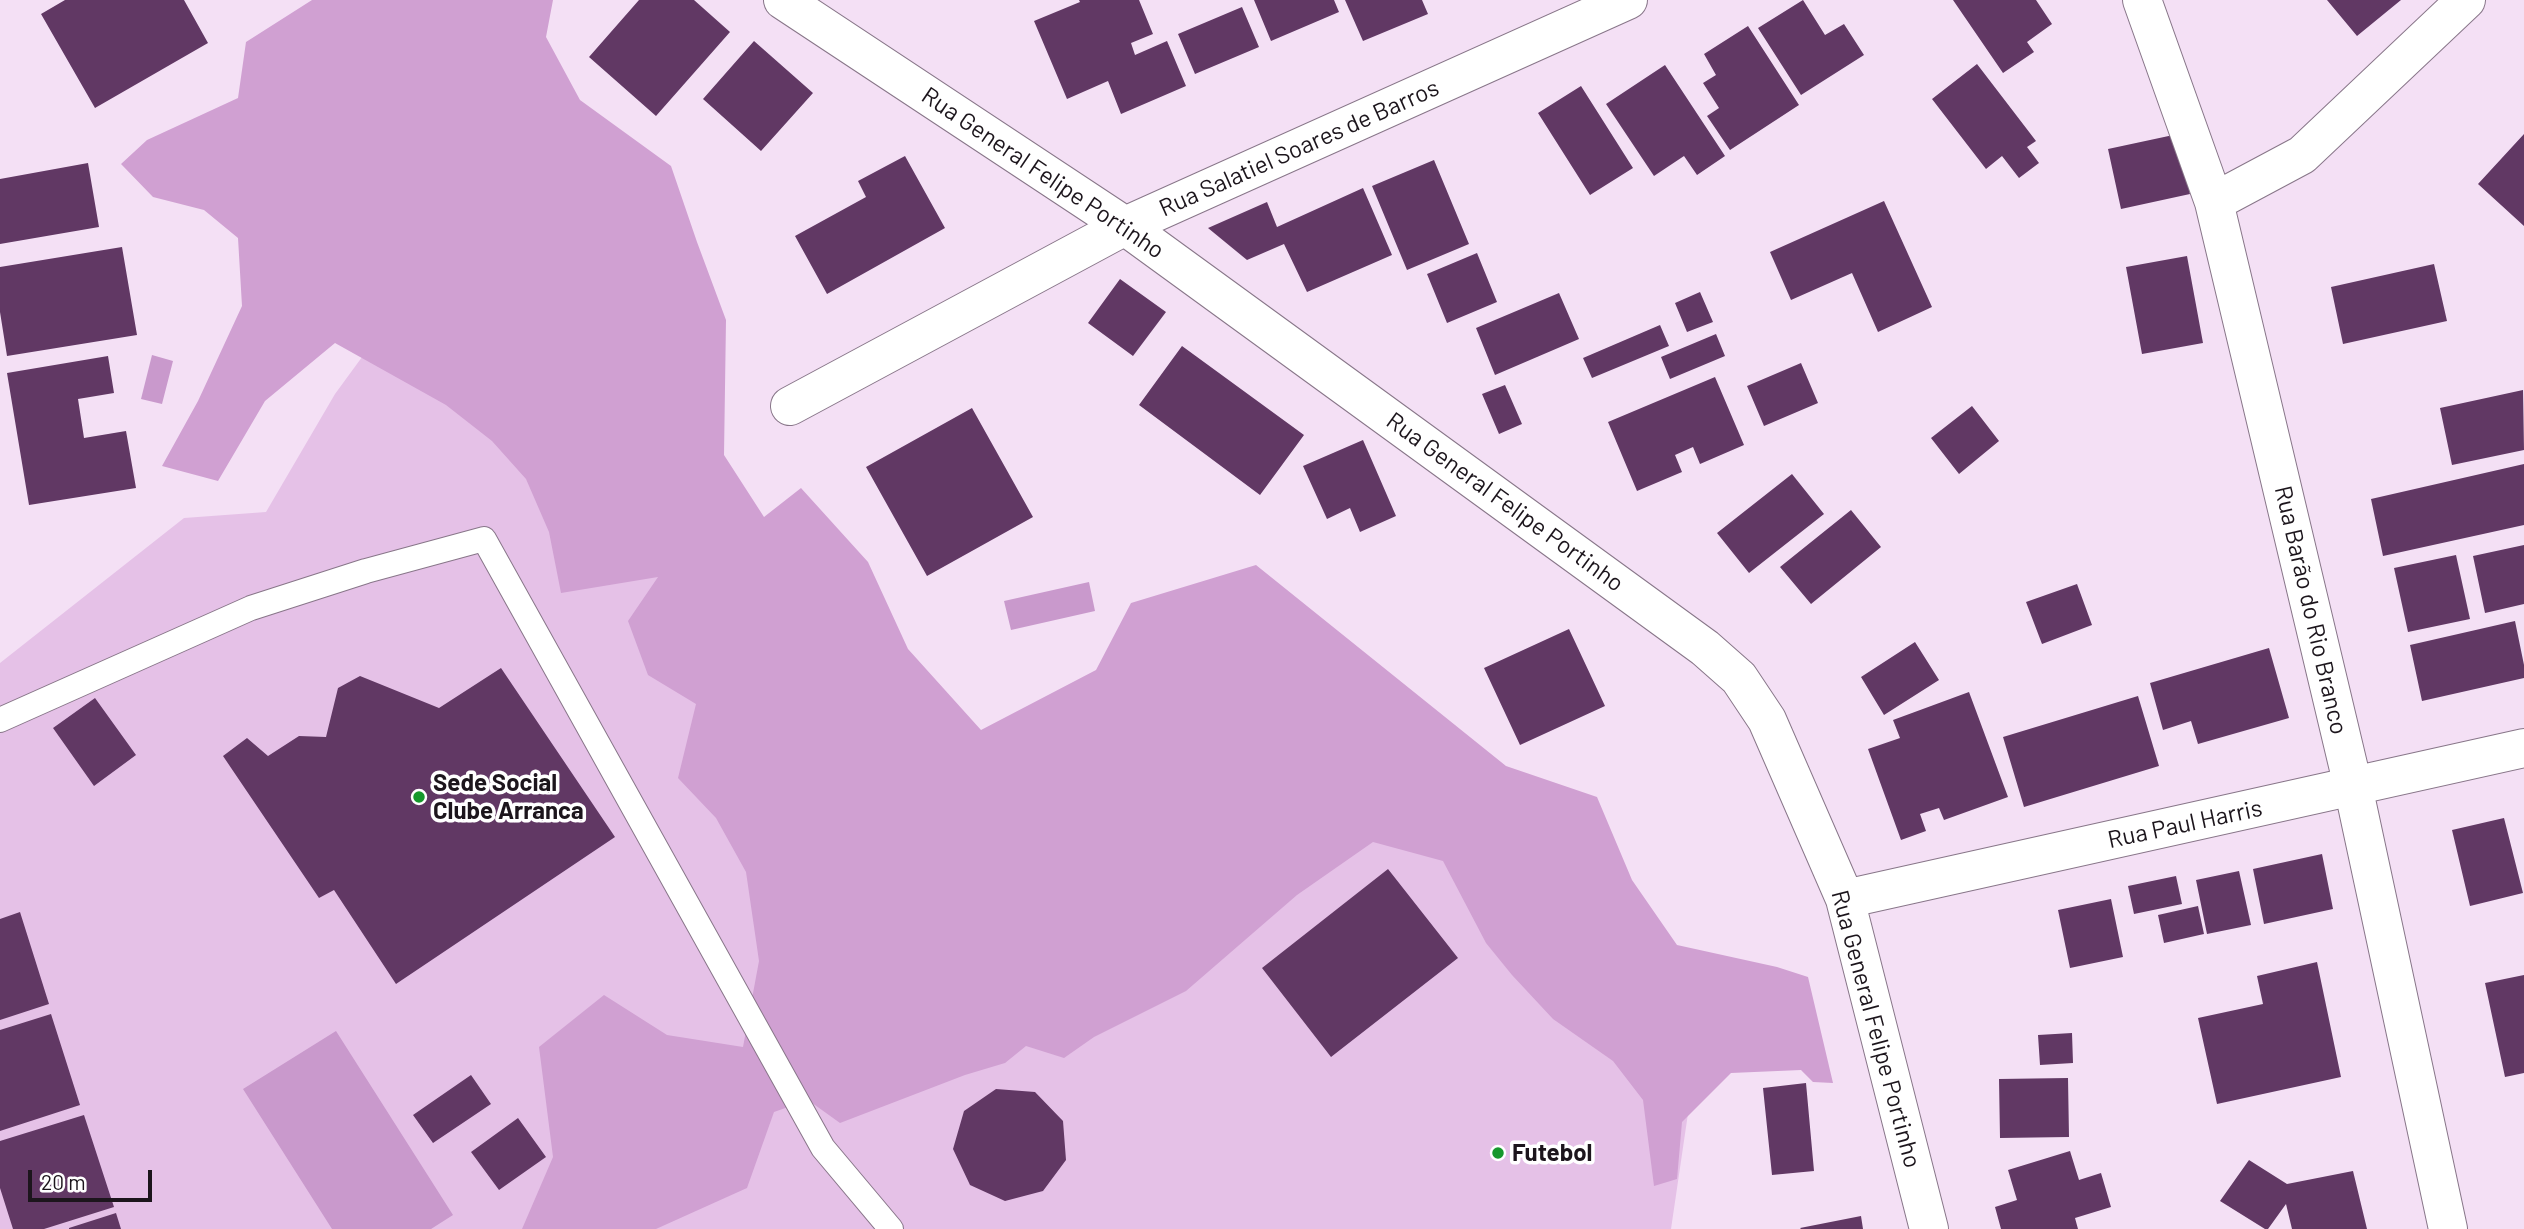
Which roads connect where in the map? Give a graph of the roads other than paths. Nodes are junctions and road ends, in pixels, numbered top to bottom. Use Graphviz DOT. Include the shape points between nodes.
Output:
graph roads {
  1 [pos="783,0"];
  2 [pos="1629,0"];
  3 [pos="2142,0"];
  4 [pos="2466,0"];
  5 [pos="2214,202"];
  6 [pos="1125,226"];
  7 [pos="790,407"];
  8 [pos="0,720"];
  9 [pos="2524,748"];
  10 [pos="2353,786"];
  11 [pos="1845,899"];
  12 [pos="891,1229"];
  13 [pos="1929,1229"];
  14 [pos="2448,1229"];
  1 -- 6 [label="street, Rua General Felipe Portinho"];
  2 -- 6 [label="street, Rua Salatiel Soares de Barros"];
  3 -- 5 [label="street, Rua Barão do Rio Branco"];
  4 -- 5 [label="street" via="2302,155"];
  5 -- 10 [label="street, Rua Barão do Rio Branco"];
  6 -- 7 [label="street, Rua Salatiel Soares de Barros"];
  6 -- 11 [label="street, Rua General Felipe Portinho" via="1705,648 1739,678 1767,720"];
  8 -- 12 [label="lane" via="251,608 484,539 823,1148"];
  9 -- 10 [label="street, Rua Paul Harris"];
  10 -- 11 [label="street, Rua Paul Harris"];
  10 -- 14 [label="street, Rua Barão do Rio Branco"];
  11 -- 13 [label="street, Rua General Felipe Portinho"];
}
